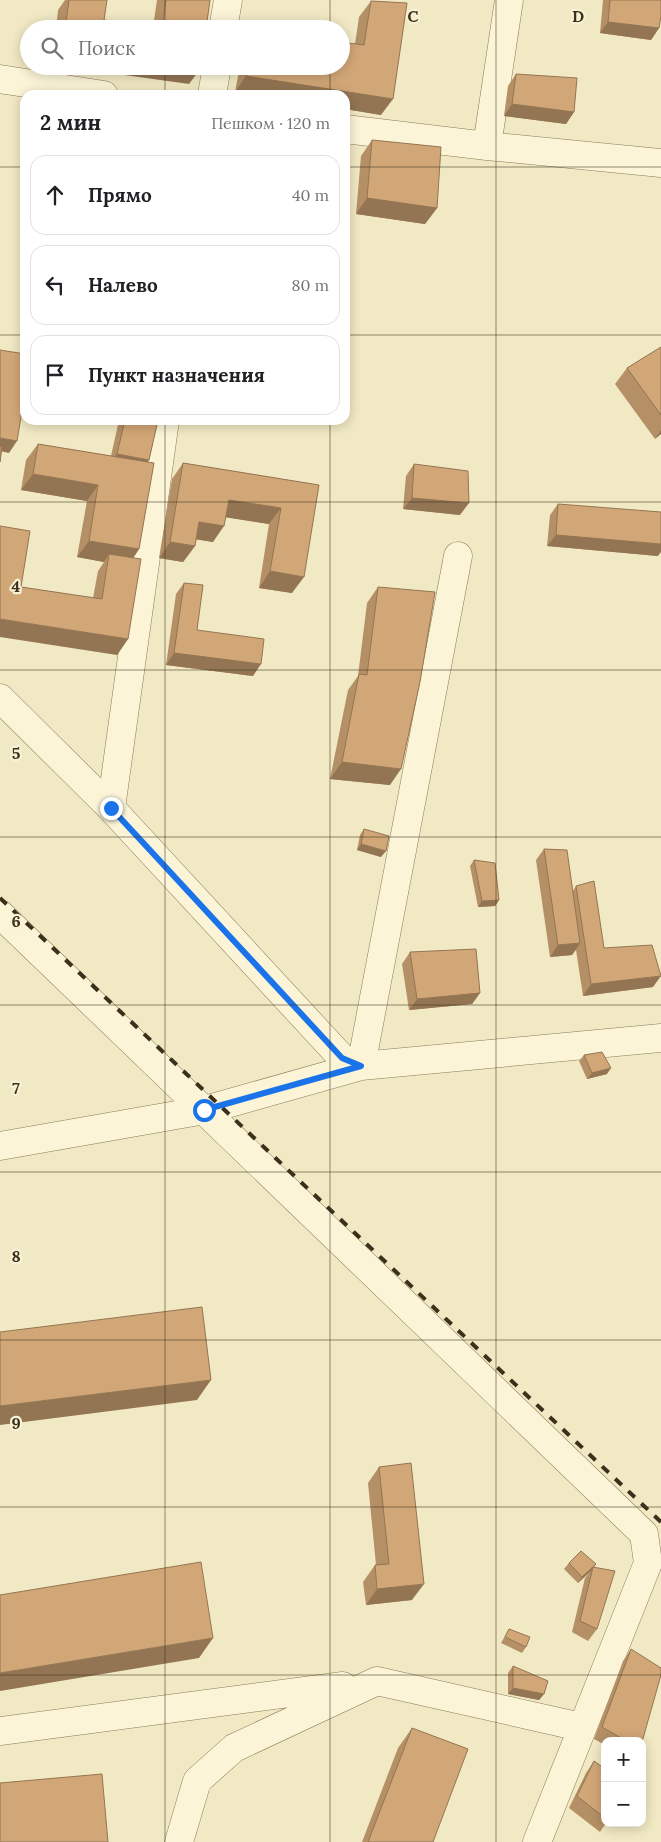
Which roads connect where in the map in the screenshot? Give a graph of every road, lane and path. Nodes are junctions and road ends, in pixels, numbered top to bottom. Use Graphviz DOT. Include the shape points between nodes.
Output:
graph roads {
  1 [pos="228,0"];
  2 [pos="509,0"];
  3 [pos="225,20"];
  4 [pos="215,75"];
  5 [pos="0,78"];
  6 [pos="73,90"];
  7 [pos="213,90"];
  8 [pos="350,130"];
  9 [pos="487,146"];
  10 [pos="661,163"];
  11 [pos="164,425"];
  12 [pos="458,556"];
  13 [pos="0,698"];
  14 [pos="111,808"];
  15 [pos="0,914"];
  16 [pos="661,1038"];
  17 [pos="361,1066"];
  18 [pos="204,1110"];
  19 [pos="0,1146"];
  20 [pos="377,1681"];
  21 [pos="581,1726"];
  22 [pos="0,1732"];
  23 [pos="178,1842"];
  24 [pos="537,1842"];
  1 -- 3 [label="street"];
  2 -- 9 [label="street"];
  4 -- 7 [label="street"];
  5 -- 6 [label="street"];
  8 -- 9 [label="street"];
  9 -- 10 [label="street"];
  11 -- 14 [label="street"];
  12 -- 17 [label="street"];
  13 -- 14 [label="street"];
  14 -- 17 [label="street" via="342,1058"];
  15 -- 18 [label="street"];
  16 -- 17 [label="street"];
  17 -- 18 [label="street"];
  18 -- 19 [label="street"];
  18 -- 21 [label="street" via="644,1534 648,1563"];
  20 -- 21 [label="street"];
  20 -- 22 [label="street"];
  20 -- 23 [label="street" via="234,1748 197,1781"];
  21 -- 24 [label="street"];
}
